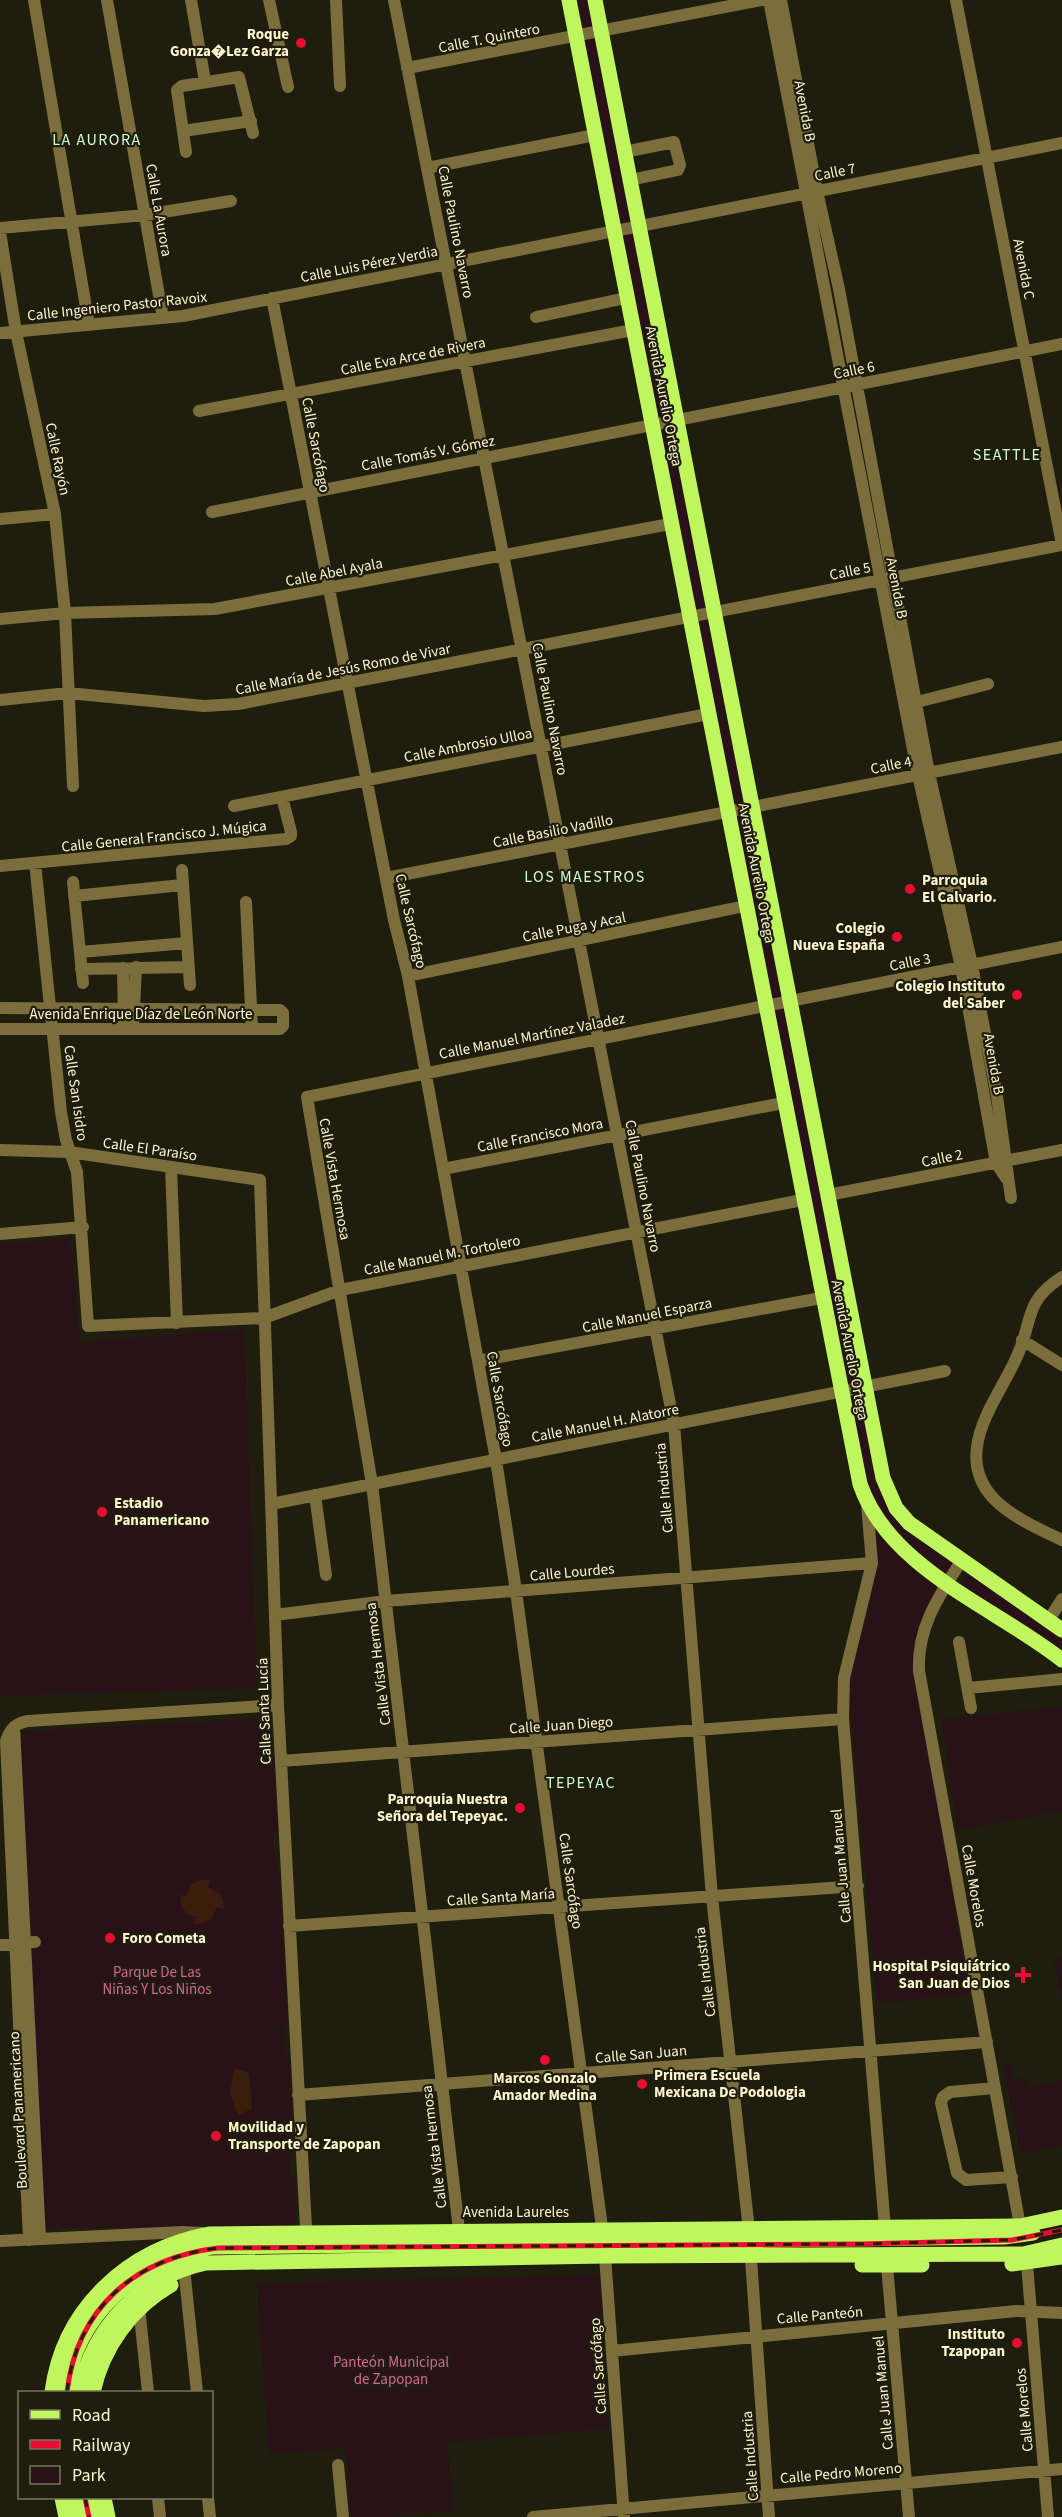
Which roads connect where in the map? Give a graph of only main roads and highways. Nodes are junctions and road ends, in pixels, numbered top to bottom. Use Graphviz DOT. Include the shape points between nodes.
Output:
graph roads {
  1 [pos="568,0"];
  2 [pos="595,0"];
  3 [pos="1058,1625"];
  4 [pos="1062,1660"];
  5 [pos="1062,2217"];
  6 [pos="1062,2226"];
  7 [pos="479,2230"];
  8 [pos="499,2243"];
  9 [pos="1062,2245"];
  10 [pos="604,2248"];
  11 [pos="750,2248"];
  12 [pos="305,2250"];
  13 [pos="1062,2257"];
  14 [pos="185,2273"];
  15 [pos="52,2391"];
  16 [pos="65,2391"];
  17 [pos="79,2391"];
  18 [pos="93,2391"];
  19 [pos="62,2499"];
  20 [pos="76,2499"];
  21 [pos="90,2499"];
  22 [pos="104,2499"];
  23 [pos="66,2517"];
  24 [pos="79,2517"];
  25 [pos="94,2517"];
  26 [pos="108,2517"];
  1 -- 4 [label="main road, Avenida Aurelio Ortega" via="854,1464 867,1504 896,1544"];
  2 -- 3 [label="main road, Avenida Aurelio Ortega" via="883,1478 896,1508 909,1523"];
  5 -- 11 [label="main road, Avenida Laureles" via="1020,2226 885,2228"];
  6 -- 11 [label="main road, Avenida Laureles" via="1004,2237"];
  7 -- 8 [label="main road"];
  7 -- 10 [label="main road, Avenida Laureles"];
  7 -- 12 [label="main road, Avenida Laureles"];
  8 -- 10 [label="main road, Avenida Laureles"];
  8 -- 12 [label="main road, Avenida Laureles"];
  9 -- 11 [label="main road, Avenida Laureles" via="1023,2254"];
  10 -- 11 [label="main road, Avenida Laureles"];
  10 -- 11 [label="main road, Avenida Laureles"];
  10 -- 12 [label="main road, Avenida Laureles" via="354,2264"];
  11 -- 13 [label="main road, Avenida Laureles" via="887,2266 1027,2264"];
  12 -- 14 [label="main road, Avenida Laureles" via="218,2261"];
  12 -- 15 [label="main road, Avenida Laureles" via="210,2234 181,2240 144,2256 119,2272 82,2314 62,2353"];
  12 -- 16 [label="main road, Avenida Laureles" via="211,2247 149,2267 122,2288 93,2321 74,2358"];
  14 -- 17 [label="main road, Avenida Laureles" via="144,2290 112,2319 92,2353"];
  14 -- 18 [label="main road, Avenida Laureles" via="139,2307 110,2347"];
  19 -- 23 [label="main road"];
  20 -- 24 [label="main road"];
  21 -- 25 [label="main road"];
  22 -- 26 [label="main road"];
}
